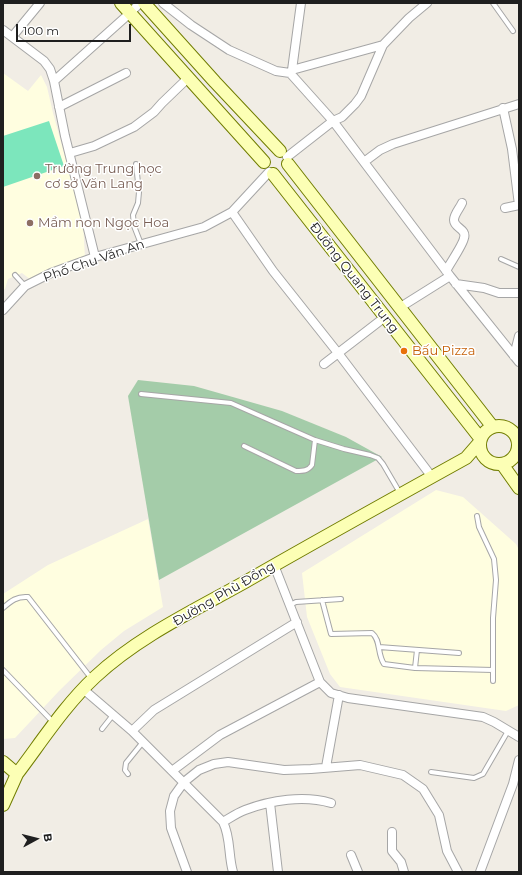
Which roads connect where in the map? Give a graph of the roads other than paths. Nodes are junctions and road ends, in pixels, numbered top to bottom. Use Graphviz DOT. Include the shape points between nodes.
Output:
graph roads {
  1 [pos="40,3"];
  2 [pos="121,3"];
  3 [pos="140,3"];
  4 [pos="144,3"];
  5 [pos="163,3"];
  6 [pos="301,3"];
  7 [pos="427,3"];
  8 [pos="493,3"];
  9 [pos="130,13"];
  10 [pos="3,30"];
  11 [pos="513,31"];
  12 [pos="12,37"];
  13 [pos="383,45"];
  14 [pos="291,72"];
  15 [pos="126,73"];
  16 [pos="188,78"];
  17 [pos="54,81"];
  18 [pos="519,104"];
  19 [pos="59,107"];
  20 [pos="503,108"];
  21 [pos="333,121"];
  22 [pos="70,153"];
  23 [pos="285,158"];
  24 [pos="364,162"];
  25 [pos="136,164"];
  26 [pos="269,169"];
  27 [pos="462,203"];
  28 [pos="519,205"];
  29 [pos="505,208"];
  30 [pos="232,212"];
  31 [pos="141,244"];
  32 [pos="95,257"];
  33 [pos="501,259"];
  34 [pos="519,267"];
  35 [pos="448,273"];
  36 [pos="15,275"];
  37 [pos="456,284"];
  38 [pos="25,286"];
  39 [pos="519,292"];
  40 [pos="399,308"];
  41 [pos="3,310"];
  42 [pos="385,317"];
  43 [pos="519,336"];
  44 [pos="338,353"];
  45 [pos="517,354"];
  46 [pos="324,364"];
  47 [pos="140,394"];
  48 [pos="492,426"];
  49 [pos="515,428"];
  50 [pos="315,440"];
  51 [pos="480,440"];
  52 [pos="244,446"];
  53 [pos="517,455"];
  54 [pos="466,458"];
  55 [pos="485,458"];
  56 [pos="502,464"];
  57 [pos="432,477"];
  58 [pos="519,488"];
  59 [pos="400,494"];
  60 [pos="477,516"];
  61 [pos="274,565"];
  62 [pos="340,599"];
  63 [pos="322,600"];
  64 [pos="290,604"];
  65 [pos="3,608"];
  66 [pos="296,622"];
  67 [pos="378,647"];
  68 [pos="417,650"];
  69 [pos="459,654"];
  70 [pos="415,668"];
  71 [pos="3,670"];
  72 [pos="493,670"];
  73 [pos="92,680"];
  74 [pos="493,680"];
  75 [pos="320,682"];
  76 [pos="83,689"];
  77 [pos="338,695"];
  78 [pos="113,715"];
  79 [pos="55,724"];
  80 [pos="102,729"];
  81 [pos="508,730"];
  82 [pos="132,731"];
  83 [pos="519,737"];
  84 [pos="143,742"];
  85 [pos="519,760"];
  86 [pos="3,762"];
  87 [pos="326,767"];
  88 [pos="172,771"];
  89 [pos="431,772"];
  90 [pos="17,774"];
  91 [pos="128,774"];
  92 [pos="184,782"];
  93 [pos="270,803"];
  94 [pos="331,803"];
  95 [pos="3,804"];
  96 [pos="223,822"];
  97 [pos="392,832"];
  98 [pos="351,855"];
  99 [pos="187,872"];
  100 [pos="234,872"];
  101 [pos="278,872"];
  102 [pos="358,872"];
  103 [pos="404,872"];
  104 [pos="458,872"];
  105 [pos="480,872"];
  1 -- 12 [label="street"];
  2 -- 9 [label="main road, Đường Quang Trung"];
  3 -- 9 [label="street"];
  4 -- 23 [label="main road, Đường Quang Trung"];
  5 -- 14 [label="street" via="229,50 276,71"];
  6 -- 14 [label="street"];
  7 -- 13 [label="street"];
  8 -- 11 [label="lane"];
  9 -- 16 [label="main road, Đường Quang Trung"];
  9 -- 17 [label="street"];
  10 -- 12 [label="street"];
  12 -- 17 [label="street" via="44,61"];
  13 -- 14 [label="street"];
  13 -- 21 [label="street" via="361,96 342,116"];
  14 -- 21 [label="street"];
  15 -- 19 [label="street"];
  16 -- 22 [label="street" via="154,112 134,127 94,146"];
  16 -- 26 [label="main road, Đường Quang Trung"];
  17 -- 19 [label="street"];
  18 -- 20 [label="street"];
  19 -- 22 [label="street"];
  20 -- 24 [label="street" via="393,144"];
  20 -- 28 [label="street" via="512,149"];
  21 -- 23 [label="street"];
  21 -- 24 [label="street"];
  22 -- 32 [label="street"];
  23 -- 26 [label="main road" via="284,172 278,175"];
  23 -- 26 [label="main road" via="274,151 269,153 266,157"];
  23 -- 40 [label="main road, Đường Quang Trung"];
  24 -- 35 [label="street"];
  25 -- 31 [label="lane" via="139,192 133,215"];
  26 -- 30 [label="street, Phố Chu Văn An"];
  26 -- 42 [label="main road, Đường Quang Trung"];
  27 -- 35 [label="street" via="454,221 463,231 464,238"];
  28 -- 29 [label="street"];
  30 -- 31 [label="street, Phố Chu Văn An" via="204,227"];
  30 -- 44 [label="street" via="273,272"];
  31 -- 32 [label="street, Phố Chu Văn An"];
  32 -- 38 [label="street, Phố Chu Văn An" via="51,273"];
  33 -- 34 [label="lane"];
  35 -- 37 [label="street"];
  35 -- 40 [label="street"];
  36 -- 38 [label="lane"];
  37 -- 39 [label="street" via="499,293"];
  37 -- 45 [label="street"];
  38 -- 41 [label="street, Phố Chu Văn An"];
  40 -- 48 [label="main road, Đường Quang Trung"];
  42 -- 44 [label="street"];
  42 -- 51 [label="main road, Đường Quang Trung"];
  43 -- 45 [label="street"];
  44 -- 46 [label="street"];
  44 -- 57 [label="street"];
  47 -- 50 [label="lane" via="231,403"];
  48 -- 49 [label="main road"];
  48 -- 51 [label="main road" via="485,431"];
  49 -- 53 [label="main road" via="518,440"];
  50 -- 52 [label="lane" via="312,465 304,472 296,471"];
  50 -- 59 [label="lane" via="378,458"];
  51 -- 54 [label="main road, Đường Phù Đổng"];
  51 -- 55 [label="main road" via="480,451"];
  53 -- 56 [label="main road"];
  54 -- 55 [label="main road, Đường Phù Đổng"];
  54 -- 57 [label="main road, Đường Phù Đổng"];
  55 -- 56 [label="main road" via="492,463"];
  56 -- 58 [label="main road"];
  57 -- 59 [label="main road, Đường Phù Đổng"];
  59 -- 61 [label="main road, Đường Phù Đổng"];
  60 -- 72 [label="lane" via="479,527 494,559 496,580"];
  61 -- 64 [label="street"];
  61 -- 73 [label="main road, Đường Phù Đổng" via="138,644"];
  62 -- 63 [label="lane"];
  63 -- 64 [label="lane"];
  63 -- 67 [label="lane" via="331,634 372,633"];
  64 -- 66 [label="street"];
  65 -- 73 [label="lane" via="14,599 28,596"];
  66 -- 75 [label="street"];
  66 -- 82 [label="street" via="154,710"];
  67 -- 68 [label="lane"];
  67 -- 70 [label="lane" via="380,659 384,664"];
  68 -- 69 [label="lane"];
  68 -- 70 [label="lane"];
  70 -- 72 [label="lane"];
  71 -- 79 [label="lane"];
  72 -- 74 [label="lane"];
  73 -- 76 [label="main road, Đường Phù Đổng"];
  75 -- 77 [label="street" via="331,693"];
  75 -- 88 [label="street" via="220,735"];
  76 -- 78 [label="street"];
  76 -- 79 [label="main road, Đường Phù Đổng"];
  77 -- 81 [label="street" via="483,717"];
  77 -- 87 [label="street"];
  78 -- 80 [label="lane"];
  78 -- 82 [label="street"];
  79 -- 90 [label="main road, Đường Phù Đổng"];
  81 -- 83 [label="street"];
  81 -- 89 [label="lane" via="483,774 474,778"];
  82 -- 84 [label="street"];
  84 -- 88 [label="street"];
  84 -- 91 [label="lane" via="126,763 125,770"];
  85 -- 105 [label="street" via="513,784"];
  86 -- 90 [label="main road"];
  87 -- 92 [label="street" via="284,770 228,762 199,770"];
  87 -- 104 [label="street" via="360,765 403,776 423,789 439,815 447,851"];
  88 -- 92 [label="street"];
  90 -- 95 [label="main road, Đường Phù Đổng"];
  92 -- 96 [label="street"];
  92 -- 99 [label="street" via="174,796 170,812 171,828"];
  93 -- 94 [label="street" via="319,799"];
  93 -- 96 [label="street" via="244,810"];
  93 -- 101 [label="street"];
  96 -- 100 [label="street" via="228,831 230,861"];
  97 -- 103 [label="street" via="392,851 401,862"];
  98 -- 102 [label="street"];
}
